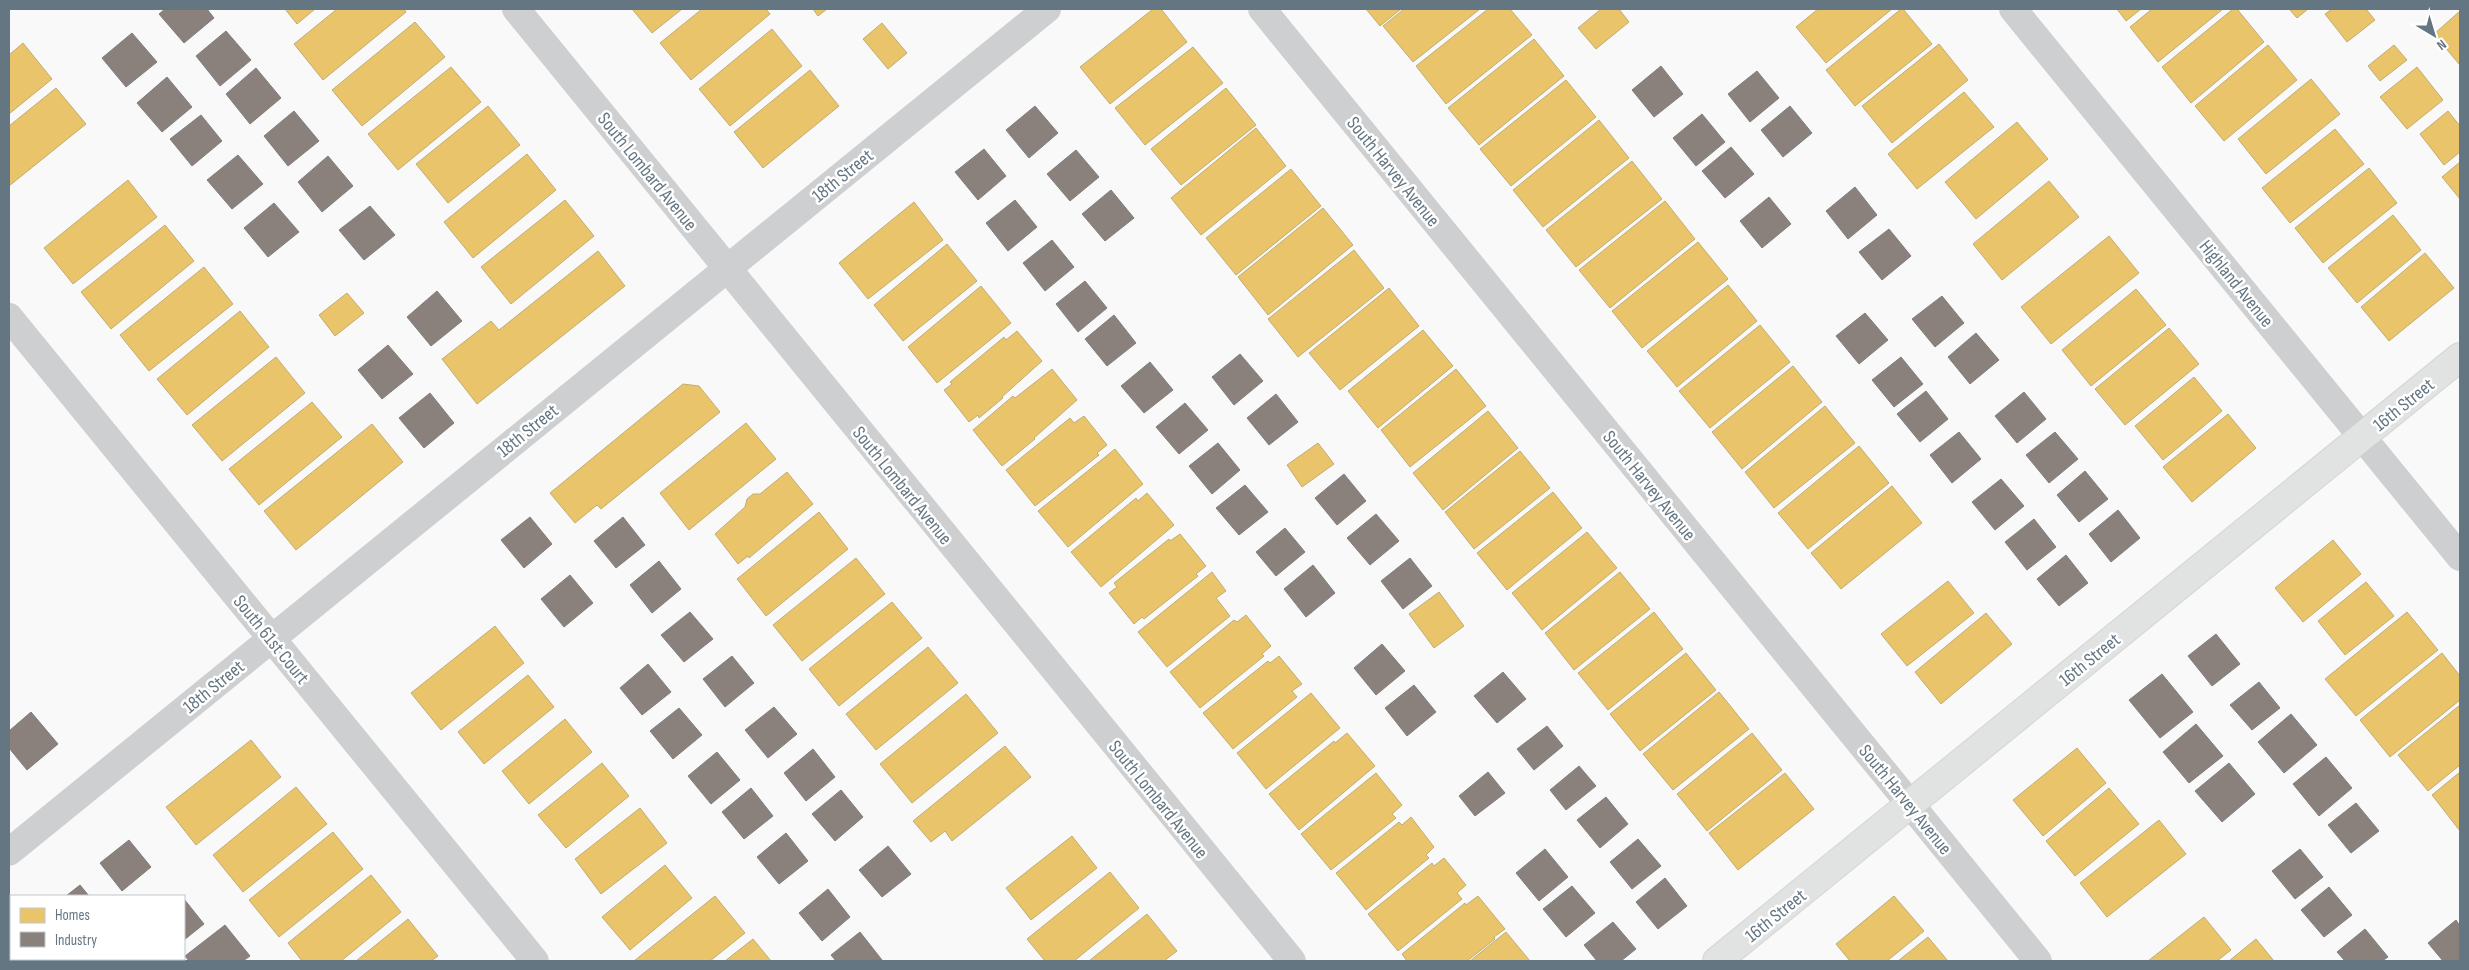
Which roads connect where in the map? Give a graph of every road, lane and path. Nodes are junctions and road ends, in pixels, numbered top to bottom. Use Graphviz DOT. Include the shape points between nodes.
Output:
graph roads {
  1 [pos="516,9"];
  2 [pos="1047,9"];
  3 [pos="1262,9"];
  4 [pos="2013,9"];
  5 [pos="727,268"];
  6 [pos="9,317"];
  7 [pos="2460,357"];
  8 [pos="2362,437"];
  9 [pos="2460,557"];
  10 [pos="271,639"];
  11 [pos="1910,804"];
  12 [pos="9,852"];
  13 [pos="534,961"];
  14 [pos="1292,961"];
  15 [pos="1718,961"];
  16 [pos="2038,961"];
  1 -- 5 [label="street, South Lombard Avenue"];
  2 -- 5 [label="street, 18th Street"];
  3 -- 11 [label="street, South Harvey Avenue"];
  4 -- 8 [label="street, Highland Avenue"];
  5 -- 10 [label="street, 18th Street"];
  5 -- 14 [label="street, South Lombard Avenue"];
  6 -- 10 [label="street, South 61st Court"];
  7 -- 8 [label="street, 16th Street"];
  8 -- 9 [label="street, Highland Avenue"];
  8 -- 11 [label="street, 16th Street"];
  10 -- 12 [label="street, 18th Street"];
  10 -- 13 [label="street, South 61st Court"];
  11 -- 15 [label="street, 16th Street"];
  11 -- 16 [label="street, South Harvey Avenue"];
}
